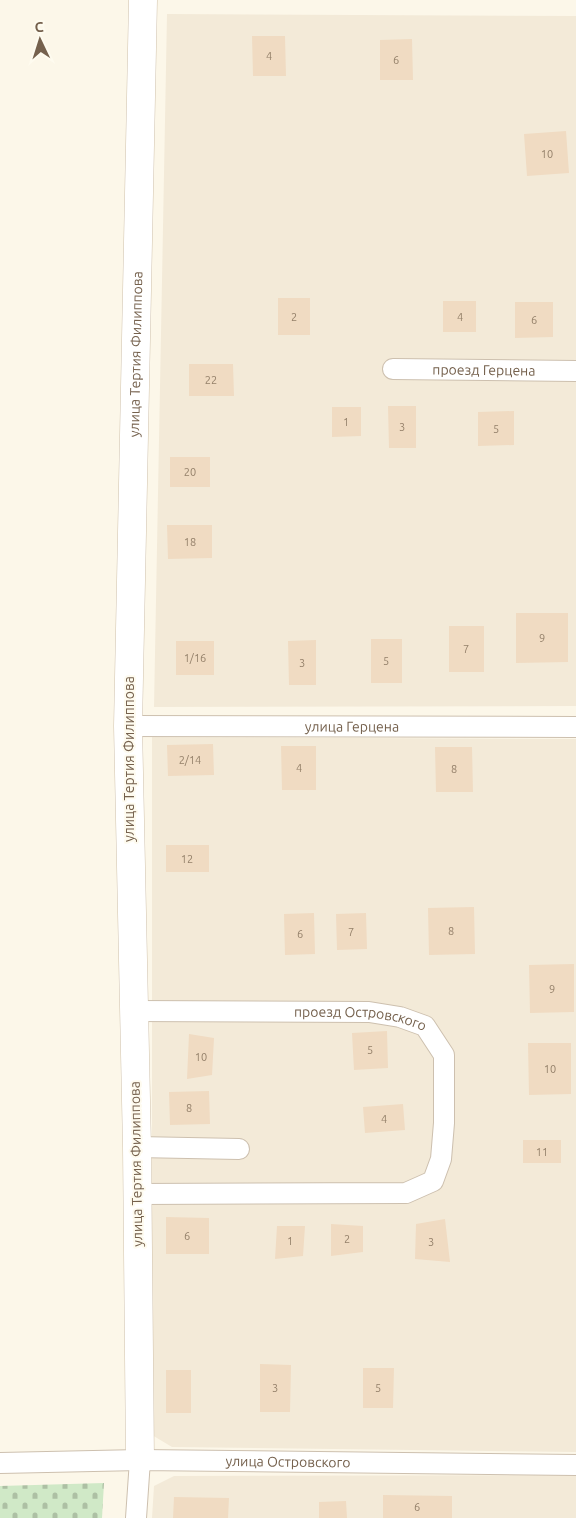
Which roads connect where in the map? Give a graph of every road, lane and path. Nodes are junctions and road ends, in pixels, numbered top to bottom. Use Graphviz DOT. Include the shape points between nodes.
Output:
graph roads {
  1 [pos="143,0"];
  2 [pos="393,369"];
  3 [pos="576,372"];
  4 [pos="128,726"];
  5 [pos="576,728"];
  6 [pos="133,1011"];
  7 [pos="137,1148"];
  8 [pos="239,1149"];
  9 [pos="138,1194"];
  10 [pos="140,1460"];
  11 [pos="0,1463"];
  12 [pos="576,1465"];
  13 [pos="136,1518"];
  1 -- 4 [label="street, улица Тертия Филиппова"];
  2 -- 3 [label="street, проезд Герцена"];
  4 -- 5 [label="street, улица Герцена"];
  4 -- 6 [label="street, улица Тертия Филиппова"];
  6 -- 7 [label="street, улица Тертия Филиппова"];
  6 -- 9 [label="street, проезд Островского" via="369,1012 400,1017 425,1026 444,1055 445,1079 441,1160 433,1181 406,1193"];
  7 -- 8 [label="street"];
  7 -- 9 [label="street, улица Тертия Филиппова"];
  9 -- 10 [label="street, улица Тертия Филиппова"];
  10 -- 11 [label="street, улица Островского"];
  10 -- 12 [label="street, улица Островского"];
  10 -- 13 [label="street, улица Тертия Филиппова"];
}
